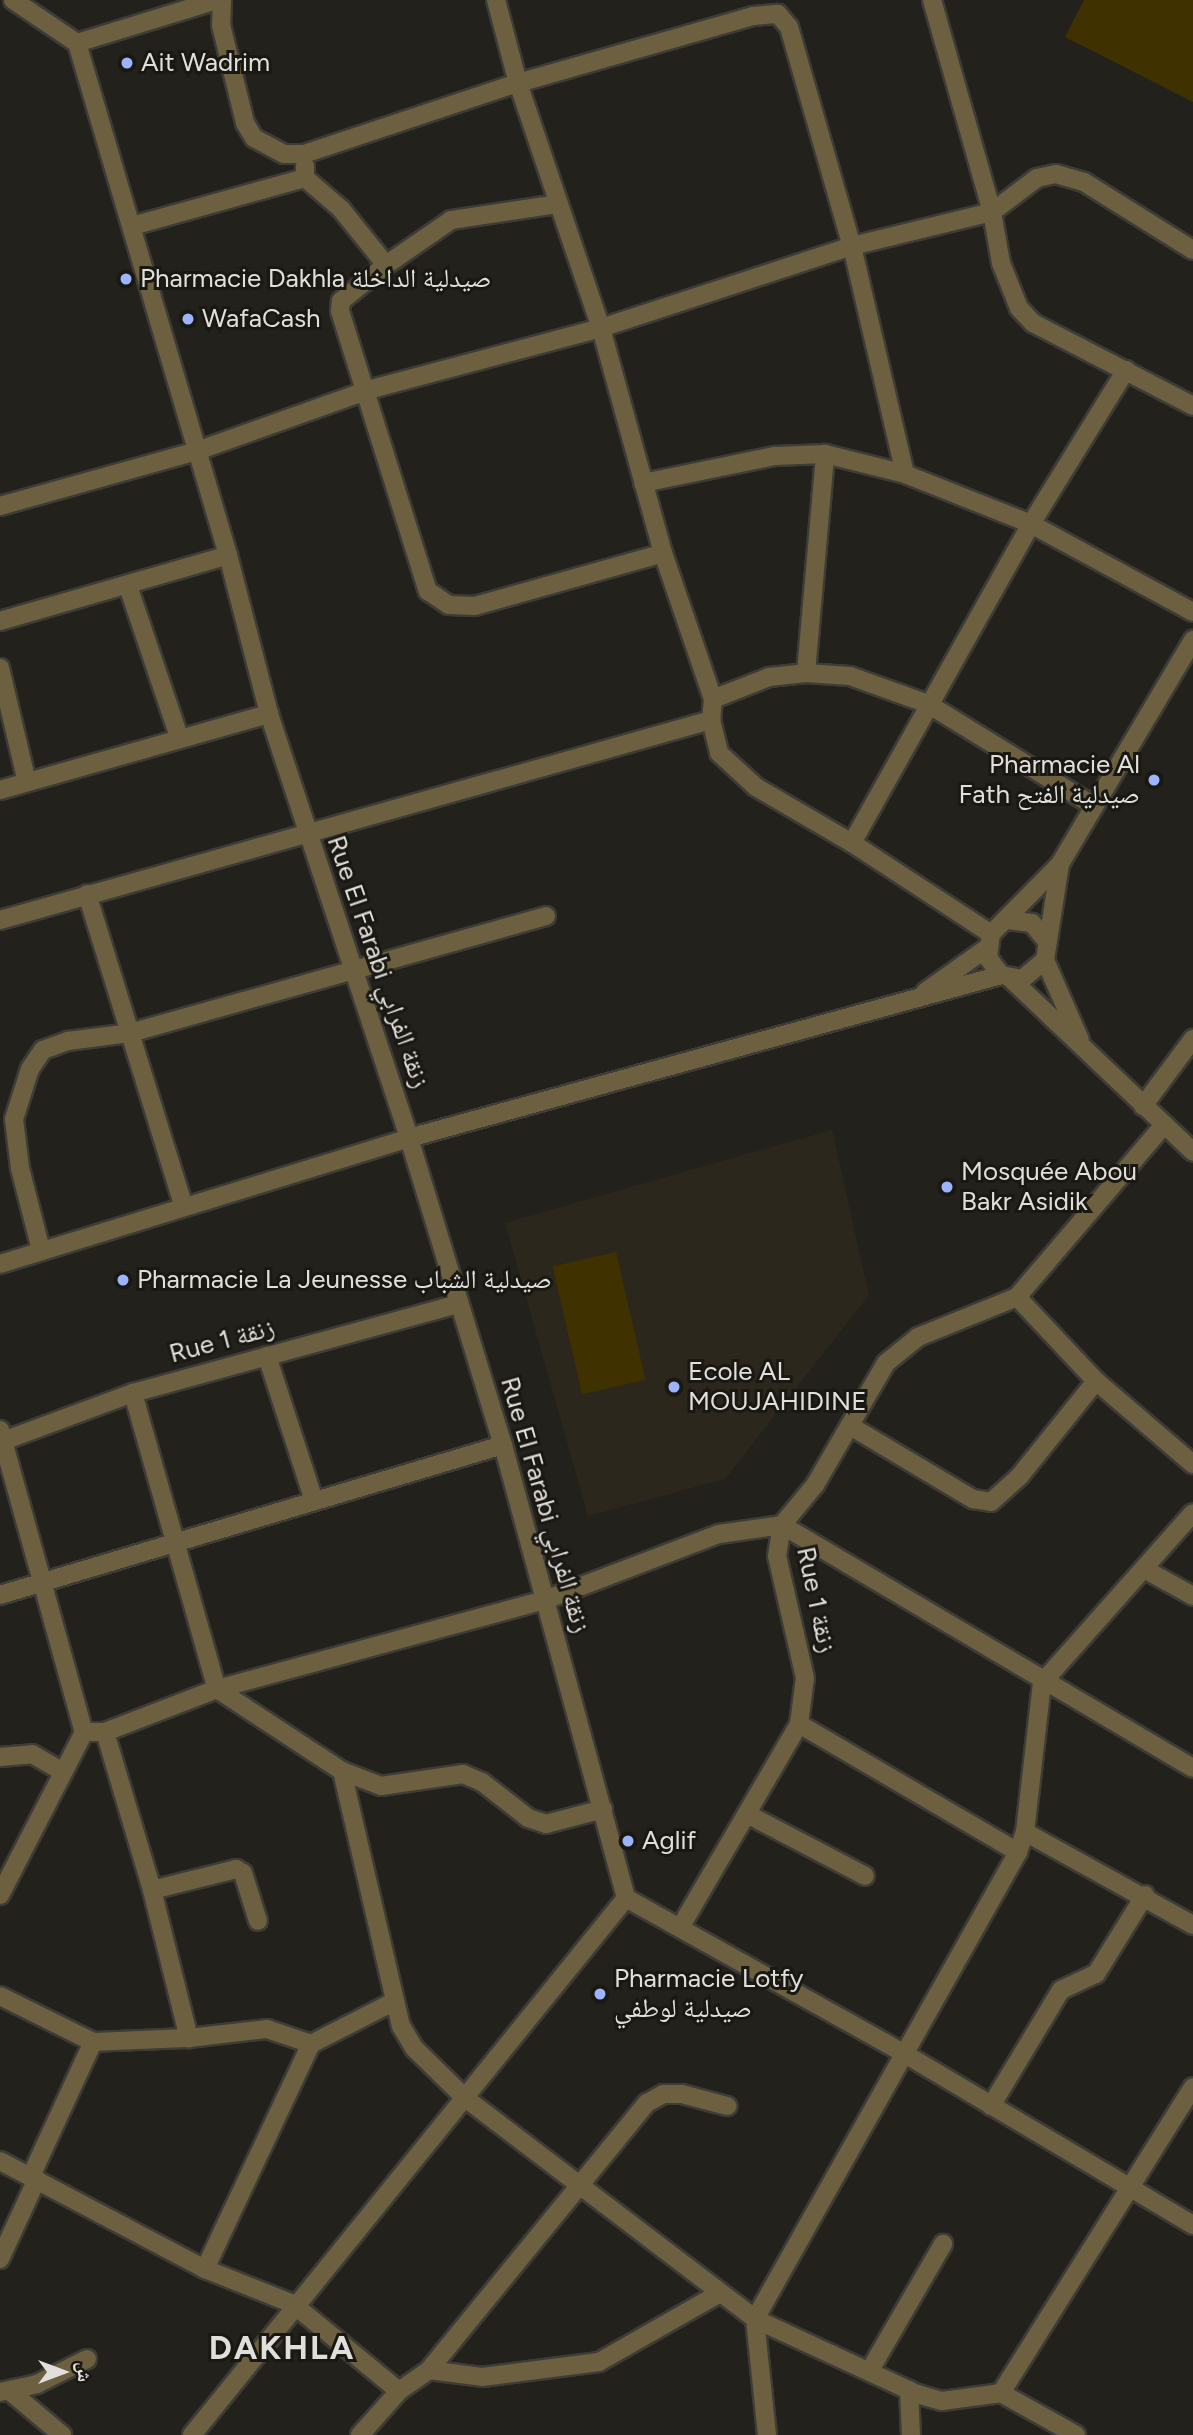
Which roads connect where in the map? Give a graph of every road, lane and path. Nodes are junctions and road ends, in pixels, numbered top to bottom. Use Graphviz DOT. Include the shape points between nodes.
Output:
graph roads {
  1 [pos="13,0"];
  2 [pos="219,0"];
  3 [pos="496,0"];
  4 [pos="932,0"];
  5 [pos="77,43"];
  6 [pos="518,83"];
  7 [pos="304,154"];
  8 [pos="305,178"];
  9 [pos="558,204"];
  10 [pos="992,212"];
  11 [pos="132,226"];
  12 [pos="852,246"];
  13 [pos="1193,250"];
  14 [pos="386,265"];
  15 [pos="601,328"];
  16 [pos="1126,370"];
  17 [pos="368,390"];
  18 [pos="1193,406"];
  19 [pos="197,451"];
  20 [pos="825,454"];
  21 [pos="905,474"];
  22 [pos="643,483"];
  23 [pos="0,506"];
  24 [pos="1031,524"];
  25 [pos="663,554"];
  26 [pos="228,555"];
  27 [pos="128,586"];
  28 [pos="1193,612"];
  29 [pos="0,621"];
  30 [pos="1193,640"];
  31 [pos="0,668"];
  32 [pos="806,673"];
  33 [pos="713,699"];
  34 [pos="928,704"];
  35 [pos="269,714"];
  36 [pos="711,720"];
  37 [pos="179,737"];
  38 [pos="27,782"];
  39 [pos="0,790"];
  40 [pos="1094,806"];
  41 [pos="309,836"];
  42 [pos="852,843"];
  43 [pos="1060,864"];
  44 [pos="87,894"];
  45 [pos="546,916"];
  46 [pos="0,920"];
  47 [pos="1007,920"];
  48 [pos="1045,939"];
  49 [pos="989,941"];
  50 [pos="1045,960"];
  51 [pos="356,971"];
  52 [pos="1006,977"];
  53 [pos="917,998"];
  54 [pos="130,1033"];
  55 [pos="1193,1038"];
  56 [pos="1083,1046"];
  57 [pos="1143,1105"];
  58 [pos="1163,1126"];
  59 [pos="410,1138"];
  60 [pos="1193,1152"];
  61 [pos="183,1204"];
  62 [pos="41,1250"];
  63 [pos="0,1264"];
  64 [pos="1017,1297"];
  65 [pos="459,1304"];
  66 [pos="267,1356"];
  67 [pos="1096,1381"];
  68 [pos="133,1393"];
  69 [pos="852,1427"];
  70 [pos="2,1436"];
  71 [pos="503,1445"];
  72 [pos="1193,1464"];
  73 [pos="314,1501"];
  74 [pos="1193,1513"];
  75 [pos="782,1525"];
  76 [pos="177,1543"];
  77 [pos="1144,1569"];
  78 [pos="43,1583"];
  79 [pos="0,1595"];
  80 [pos="1193,1596"];
  81 [pos="545,1600"];
  82 [pos="1042,1683"];
  83 [pos="217,1689"];
  84 [pos="799,1724"];
  85 [pos="84,1732"];
  86 [pos="105,1732"];
  87 [pos="0,1757"];
  88 [pos="1193,1768"];
  89 [pos="61,1771"];
  90 [pos="342,1771"];
  91 [pos="603,1809"];
  92 [pos="747,1814"];
  93 [pos="1025,1832"];
  94 [pos="1018,1853"];
  95 [pos="865,1876"];
  96 [pos="152,1890"];
  97 [pos="0,1895"];
  98 [pos="1145,1895"];
  99 [pos="626,1898"];
  100 [pos="258,1921"];
  101 [pos="1193,1925"];
  102 [pos="681,1926"];
  103 [pos="0,1996"];
  104 [pos="395,2001"];
  105 [pos="189,2038"];
  106 [pos="93,2042"];
  107 [pos="311,2044"];
  108 [pos="905,2054"];
  109 [pos="1193,2087"];
  110 [pos="464,2097"];
  111 [pos="727,2106"];
  112 [pos="991,2106"];
  113 [pos="0,2161"];
  114 [pos="34,2177"];
  115 [pos="579,2188"];
  116 [pos="1131,2189"];
  117 [pos="1193,2225"];
  118 [pos="943,2244"];
  119 [pos="0,2259"];
  120 [pos="205,2269"];
  121 [pos="720,2293"];
  122 [pos="293,2304"];
  123 [pos="755,2319"];
  124 [pos="87,2359"];
  125 [pos="429,2370"];
  126 [pos="870,2370"];
  127 [pos="909,2390"];
  128 [pos="398,2391"];
  129 [pos="6,2392"];
  130 [pos="1002,2393"];
  131 [pos="62,2435"];
  132 [pos="192,2435"];
  133 [pos="360,2435"];
  134 [pos="766,2435"];
  135 [pos="911,2435"];
  136 [pos="1076,2435"];
  1 -- 5 [label="street"];
  2 -- 5 [label="street"];
  2 -- 7 [label="street" via="245,123 254,138 271,149"];
  3 -- 6 [label="street"];
  4 -- 10 [label="street"];
  5 -- 11 [label="street, Rue El Farabi زنقة الفرابي"];
  6 -- 7 [label="street"];
  6 -- 9 [label="street"];
  6 -- 12 [label="street" via="753,16 779,14 789,27"];
  7 -- 8 [label="street"];
  8 -- 11 [label="street"];
  8 -- 14 [label="street" via="341,209"];
  9 -- 14 [label="street" via="451,220"];
  9 -- 15 [label="street"];
  10 -- 12 [label="street"];
  10 -- 13 [label="street" via="1037,178 1070,176 1137,211"];
  10 -- 16 [label="street" via="1001,263 1019,307 1033,323"];
  11 -- 19 [label="street, Rue El Farabi زنقة الفرابي"];
  12 -- 15 [label="street"];
  12 -- 21 [label="street"];
  14 -- 17 [label="street" via="340,304"];
  15 -- 17 [label="street"];
  15 -- 22 [label="street"];
  16 -- 18 [label="street"];
  16 -- 24 [label="street"];
  17 -- 19 [label="street"];
  17 -- 25 [label="street" via="422,583 442,602 475,606"];
  19 -- 23 [label="street"];
  19 -- 26 [label="street, Rue El Farabi زنقة الفرابي"];
  20 -- 21 [label="street"];
  20 -- 22 [label="street" via="775,456"];
  20 -- 32 [label="street"];
  21 -- 24 [label="street"];
  22 -- 25 [label="street"];
  24 -- 28 [label="street"];
  24 -- 34 [label="street"];
  25 -- 33 [label="street"];
  26 -- 27 [label="street"];
  26 -- 35 [label="street, Rue El Farabi زنقة الفرابي"];
  27 -- 29 [label="street"];
  27 -- 37 [label="street"];
  30 -- 40 [label="street"];
  31 -- 38 [label="street"];
  32 -- 33 [label="street" via="769,677"];
  32 -- 34 [label="street" via="850,676"];
  33 -- 36 [label="street"];
  34 -- 40 [label="street"];
  34 -- 42 [label="street"];
  35 -- 37 [label="street"];
  35 -- 41 [label="street, Rue El Farabi زنقة الفرابي"];
  36 -- 41 [label="street"];
  36 -- 42 [label="street" via="719,753 733,770"];
  37 -- 38 [label="street"];
  38 -- 39 [label="street"];
  40 -- 43 [label="street"];
  41 -- 44 [label="street"];
  41 -- 51 [label="street, Rue El Farabi زنقة الفرابي"];
  42 -- 49 [label="street"];
  43 -- 47 [label="street"];
  43 -- 48 [label="street"];
  44 -- 46 [label="street"];
  44 -- 54 [label="street"];
  45 -- 51 [label="street"];
  47 -- 48 [label="street" via="1032,923"];
  47 -- 49 [label="street"];
  48 -- 50 [label="street"];
  49 -- 52 [label="street" via="993,967"];
  49 -- 53 [label="street"];
  50 -- 52 [label="street" via="1032,975"];
  50 -- 56 [label="street"];
  51 -- 54 [label="street"];
  51 -- 59 [label="street, Rue El Farabi زنقة الفرابي"];
  52 -- 53 [label="street"];
  52 -- 56 [label="street"];
  53 -- 59 [label="street"];
  54 -- 61 [label="street"];
  54 -- 62 [label="street" via="43,1050 30,1069 14,1119 15,1140"];
  55 -- 57 [label="street"];
  56 -- 57 [label="street"];
  57 -- 58 [label="street"];
  58 -- 60 [label="street"];
  58 -- 64 [label="street, Rue 1 زنقة"];
  59 -- 61 [label="street"];
  59 -- 65 [label="street, Rue El Farabi زنقة الفرابي"];
  61 -- 62 [label="street"];
  62 -- 63 [label="street"];
  64 -- 67 [label="street"];
  64 -- 69 [label="street, Rue 1 زنقة" via="905,1345 886,1363"];
  65 -- 66 [label="street, Rue 1 زنقة"];
  65 -- 71 [label="street, Rue El Farabi زنقة الفرابي"];
  66 -- 68 [label="street, Rue 1 زنقة"];
  66 -- 73 [label="street"];
  67 -- 69 [label="street" via="1019,1477 991,1502 973,1499"];
  67 -- 72 [label="street"];
  68 -- 70 [label="street, Rue 1 زنقة"];
  68 -- 76 [label="street"];
  69 -- 75 [label="street, Rue 1 زنقة" via="815,1485"];
  70 -- 78 [label="street"];
  71 -- 73 [label="street"];
  71 -- 81 [label="street, Rue El Farabi زنقة الفرابي"];
  73 -- 76 [label="street"];
  74 -- 77 [label="street"];
  75 -- 81 [label="street" via="719,1534"];
  75 -- 82 [label="street"];
  75 -- 84 [label="street, Rue 1 زنقة" via="777,1556 805,1678"];
  76 -- 78 [label="street"];
  76 -- 83 [label="street"];
  77 -- 80 [label="street"];
  77 -- 82 [label="street"];
  78 -- 79 [label="street"];
  78 -- 85 [label="street"];
  81 -- 83 [label="street"];
  81 -- 91 [label="street, Rue El Farabi زنقة الفرابي"];
  82 -- 88 [label="street"];
  82 -- 93 [label="street"];
  83 -- 86 [label="street"];
  83 -- 90 [label="street"];
  84 -- 92 [label="street, Rue 1 زنقة"];
  84 -- 94 [label="street"];
  85 -- 86 [label="street"];
  85 -- 89 [label="street"];
  86 -- 96 [label="street"];
  87 -- 89 [label="street" via="32,1754"];
  89 -- 97 [label="street"];
  90 -- 91 [label="street" via="390,1787 463,1774 482,1782 535,1822 546,1824"];
  90 -- 104 [label="street"];
  91 -- 99 [label="street, Rue El Farabi زنقة الفرابي"];
  92 -- 95 [label="street"];
  92 -- 102 [label="street, Rue 1 زنقة"];
  93 -- 94 [label="street"];
  93 -- 98 [label="street"];
  94 -- 108 [label="street"];
  96 -- 100 [label="street" via="236,1869 243,1873"];
  96 -- 105 [label="street"];
  98 -- 101 [label="street"];
  98 -- 112 [label="street" via="1096,1975 1061,1990"];
  99 -- 102 [label="street"];
  99 -- 110 [label="street"];
  102 -- 108 [label="street"];
  103 -- 106 [label="street"];
  104 -- 107 [label="street"];
  104 -- 110 [label="street" via="401,2026 414,2048"];
  105 -- 106 [label="street"];
  105 -- 107 [label="street" via="279,2030"];
  106 -- 114 [label="street"];
  107 -- 120 [label="street"];
  108 -- 112 [label="street"];
  108 -- 123 [label="street"];
  109 -- 116 [label="street"];
  110 -- 115 [label="street"];
  110 -- 122 [label="street"];
  111 -- 115 [label="street" via="682,2094 663,2094 647,2103"];
  112 -- 116 [label="street"];
  113 -- 114 [label="street"];
  114 -- 119 [label="street"];
  114 -- 120 [label="street"];
  115 -- 121 [label="street"];
  115 -- 125 [label="street"];
  116 -- 117 [label="street"];
  116 -- 130 [label="street"];
  118 -- 126 [label="street"];
  120 -- 122 [label="street"];
  121 -- 123 [label="street"];
  121 -- 125 [label="street" via="598,2362 482,2377"];
  122 -- 128 [label="street"];
  122 -- 132 [label="street"];
  123 -- 126 [label="street"];
  123 -- 134 [label="street"];
  124 -- 129 [label="street"];
  125 -- 128 [label="street"];
  126 -- 127 [label="street"];
  127 -- 130 [label="street" via="942,2401"];
  127 -- 135 [label="street"];
  128 -- 133 [label="street"];
  129 -- 131 [label="street"];
  130 -- 136 [label="street"];
}
